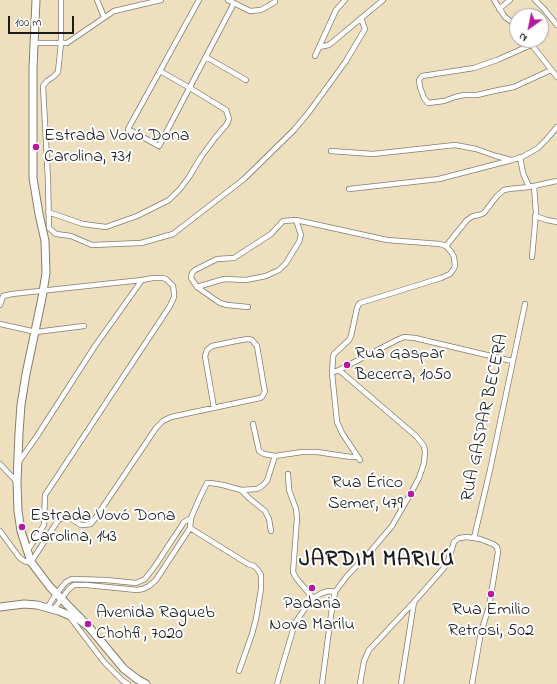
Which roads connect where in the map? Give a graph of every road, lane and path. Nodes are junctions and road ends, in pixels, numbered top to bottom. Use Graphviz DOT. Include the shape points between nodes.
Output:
graph roads {
  1 [pos="36,0"];
  2 [pos="61,0"];
  3 [pos="97,0"];
  4 [pos="161,0"];
  5 [pos="199,0"];
  6 [pos="228,0"];
  7 [pos="275,0"];
  8 [pos="345,0"];
  9 [pos="383,0"];
  10 [pos="494,0"];
  11 [pos="510,0"];
  12 [pos="535,0"];
  13 [pos="234,3"];
  14 [pos="499,9"];
  15 [pos="104,18"];
  16 [pos="361,18"];
  17 [pos="509,20"];
  18 [pos="557,25"];
  19 [pos="34,43"];
  20 [pos="62,43"];
  21 [pos="319,47"];
  22 [pos="524,48"];
  23 [pos="533,48"];
  24 [pos="314,56"];
  25 [pos="206,57"];
  26 [pos="551,70"];
  27 [pos="160,71"];
  28 [pos="557,77"];
  29 [pos="246,80"];
  30 [pos="190,88"];
  31 [pos="557,127"];
  32 [pos="331,151"];
  33 [pos="520,158"];
  34 [pos="512,160"];
  35 [pos="557,181"];
  36 [pos="531,186"];
  37 [pos="349,189"];
  38 [pos="48,212"];
  39 [pos="535,216"];
  40 [pos="296,220"];
  41 [pos="557,222"];
  42 [pos="446,246"];
  43 [pos="532,258"];
  44 [pos="142,280"];
  45 [pos="197,286"];
  46 [pos="44,290"];
  47 [pos="525,304"];
  48 [pos="0,305"];
  49 [pos="248,307"];
  50 [pos="0,324"];
  51 [pos="84,326"];
  52 [pos="36,332"];
  53 [pos="512,361"];
  54 [pos="339,370"];
  55 [pos="332,373"];
  56 [pos="214,408"];
  57 [pos="253,424"];
  58 [pos="275,456"];
  59 [pos="0,464"];
  60 [pos="18,464"];
  61 [pos="288,474"];
  62 [pos="17,482"];
  63 [pos="241,490"];
  64 [pos="191,518"];
  65 [pos="190,528"];
  66 [pos="0,531"];
  67 [pos="271,531"];
  68 [pos="474,538"];
  69 [pos="28,550"];
  70 [pos="31,562"];
  71 [pos="335,592"];
  72 [pos="59,596"];
  73 [pos="313,598"];
  74 [pos="414,602"];
  75 [pos="0,607"];
  76 [pos="50,609"];
  77 [pos="68,615"];
  78 [pos="90,627"];
  79 [pos="240,671"];
  80 [pos="131,674"];
  81 [pos="121,682"];
  82 [pos="128,684"];
  83 [pos="146,684"];
  84 [pos="276,684"];
  85 [pos="322,684"];
  86 [pos="360,684"];
  87 [pos="401,684"];
  88 [pos="472,684"];
  1 -- 19 [label="street"];
  2 -- 20 [label="street"];
  3 -- 15 [label="street"];
  4 -- 15 [label="street" via="114,11"];
  5 -- 27 [label="street"];
  6 -- 13 [label="street"];
  7 -- 13 [label="street" via="261,10 250,11"];
  8 -- 21 [label="street" via="336,10"];
  9 -- 16 [label="street"];
  10 -- 14 [label="street"];
  11 -- 14 [label="street"];
  12 -- 18 [label="street"];
  13 -- 25 [label="street"];
  14 -- 17 [label="street"];
  15 -- 20 [label="street" via="67,43"];
  16 -- 21 [label="street" via="329,45"];
  16 -- 38 [label="street" via="365,28 346,61 294,130 244,179 173,234 142,243 92,245 71,236 56,234 49,228"];
  19 -- 20 [label="street"];
  19 -- 46 [label="street" via="34,178 45,240"];
  20 -- 38 [label="street" via="58,72 43,86"];
  21 -- 24 [label="street"];
  22 -- 26 [label="street" via="474,68 422,76 420,87 424,98 428,103 444,102 464,95 477,95 514,87"];
  23 -- 26 [label="street"];
  25 -- 29 [label="street"];
  25 -- 30 [label="street"];
  26 -- 28 [label="street"];
  27 -- 30 [label="street"];
  27 -- 30 [label="street" via="128,129 159,146"];
  30 -- 38 [label="street" via="226,110 229,119 201,157 190,177 169,200 137,216 106,227 83,224"];
  31 -- 33 [label="street" via="538,148"];
  32 -- 34 [label="street" via="373,154 455,145"];
  33 -- 34 [label="street"];
  33 -- 36 [label="street" via="523,173"];
  34 -- 37 [label="street" via="439,179"];
  35 -- 36 [label="street"];
  36 -- 39 [label="street"];
  36 -- 42 [label="street" via="501,192 484,212 467,220"];
  39 -- 41 [label="street"];
  39 -- 43 [label="street"];
  40 -- 42 [label="street" via="387,240"];
  40 -- 45 [label="street" via="283,221 271,234 234,258 217,259 195,270 191,276"];
  40 -- 45 [label="street" via="301,235 300,242 280,270 246,280 224,279"];
  42 -- 55 [label="street" via="454,257 455,266 450,274 358,304 351,336 334,354"];
  44 -- 46 [label="street"];
  44 -- 60 [label="street" via="95,346"];
  44 -- 69 [label="street" via="166,279 173,286 174,297 45,495 44,525"];
  45 -- 49 [label="street" via="220,303"];
  46 -- 48 [label="street" via="5,295"];
  46 -- 52 [label="street"];
  47 -- 53 [label="street, RUA GASPAR BECERA"];
  50 -- 52 [label="street"];
  51 -- 52 [label="street"];
  52 -- 60 [label="street" via="26,374"];
  53 -- 54 [label="street" via="404,337"];
  53 -- 68 [label="street, RUA GASPAR BECERA"];
  54 -- 55 [label="street"];
  54 -- 71 [label="street" via="416,436 424,446 425,452 419,478 392,526"];
  55 -- 58 [label="street" via="337,422 359,459 317,452"];
  56 -- 56 [label="street" via="205,356 207,350 212,346 252,340 257,346 264,394 260,398"];
  56 -- 70 [label="street" via="163,421 94,520 84,525 68,518 60,519"];
  57 -- 58 [label="street" via="259,451"];
  58 -- 63 [label="street" via="265,484 257,489"];
  59 -- 62 [label="street"];
  60 -- 62 [label="street"];
  61 -- 73 [label="street" via="289,490 297,518 293,572"];
  62 -- 69 [label="street" via="19,521"];
  63 -- 64 [label="street" via="223,484 206,484"];
  63 -- 67 [label="street" via="265,511"];
  64 -- 65 [label="street"];
  64 -- 72 [label="street" via="184,522 149,575 142,581 136,583 72,579 66,582"];
  65 -- 72 [label="street" via="156,580 144,590 74,585"];
  65 -- 79 [label="street" via="254,566 260,573 262,589 254,629"];
  66 -- 70 [label="street" via="19,557"];
  68 -- 74 [label="street" via="463,538 454,542 446,565"];
  68 -- 88 [label="street" via="495,545 498,552 489,607 480,632"];
  69 -- 70 [label="street"];
  70 -- 72 [label="street"];
  71 -- 73 [label="street" via="329,591"];
  71 -- 85 [label="street"];
  72 -- 76 [label="street"];
  72 -- 78 [label="street"];
  73 -- 84 [label="street" via="295,623"];
  74 -- 86 [label="street" via="369,650 364,661"];
  74 -- 87 [label="street"];
  75 -- 76 [label="street" via="24,604"];
  76 -- 77 [label="street"];
  77 -- 78 [label="street"];
  77 -- 81 [label="street"];
  78 -- 80 [label="street" via="119,664"];
  80 -- 81 [label="street"];
  80 -- 83 [label="street"];
  81 -- 82 [label="street"];
}
